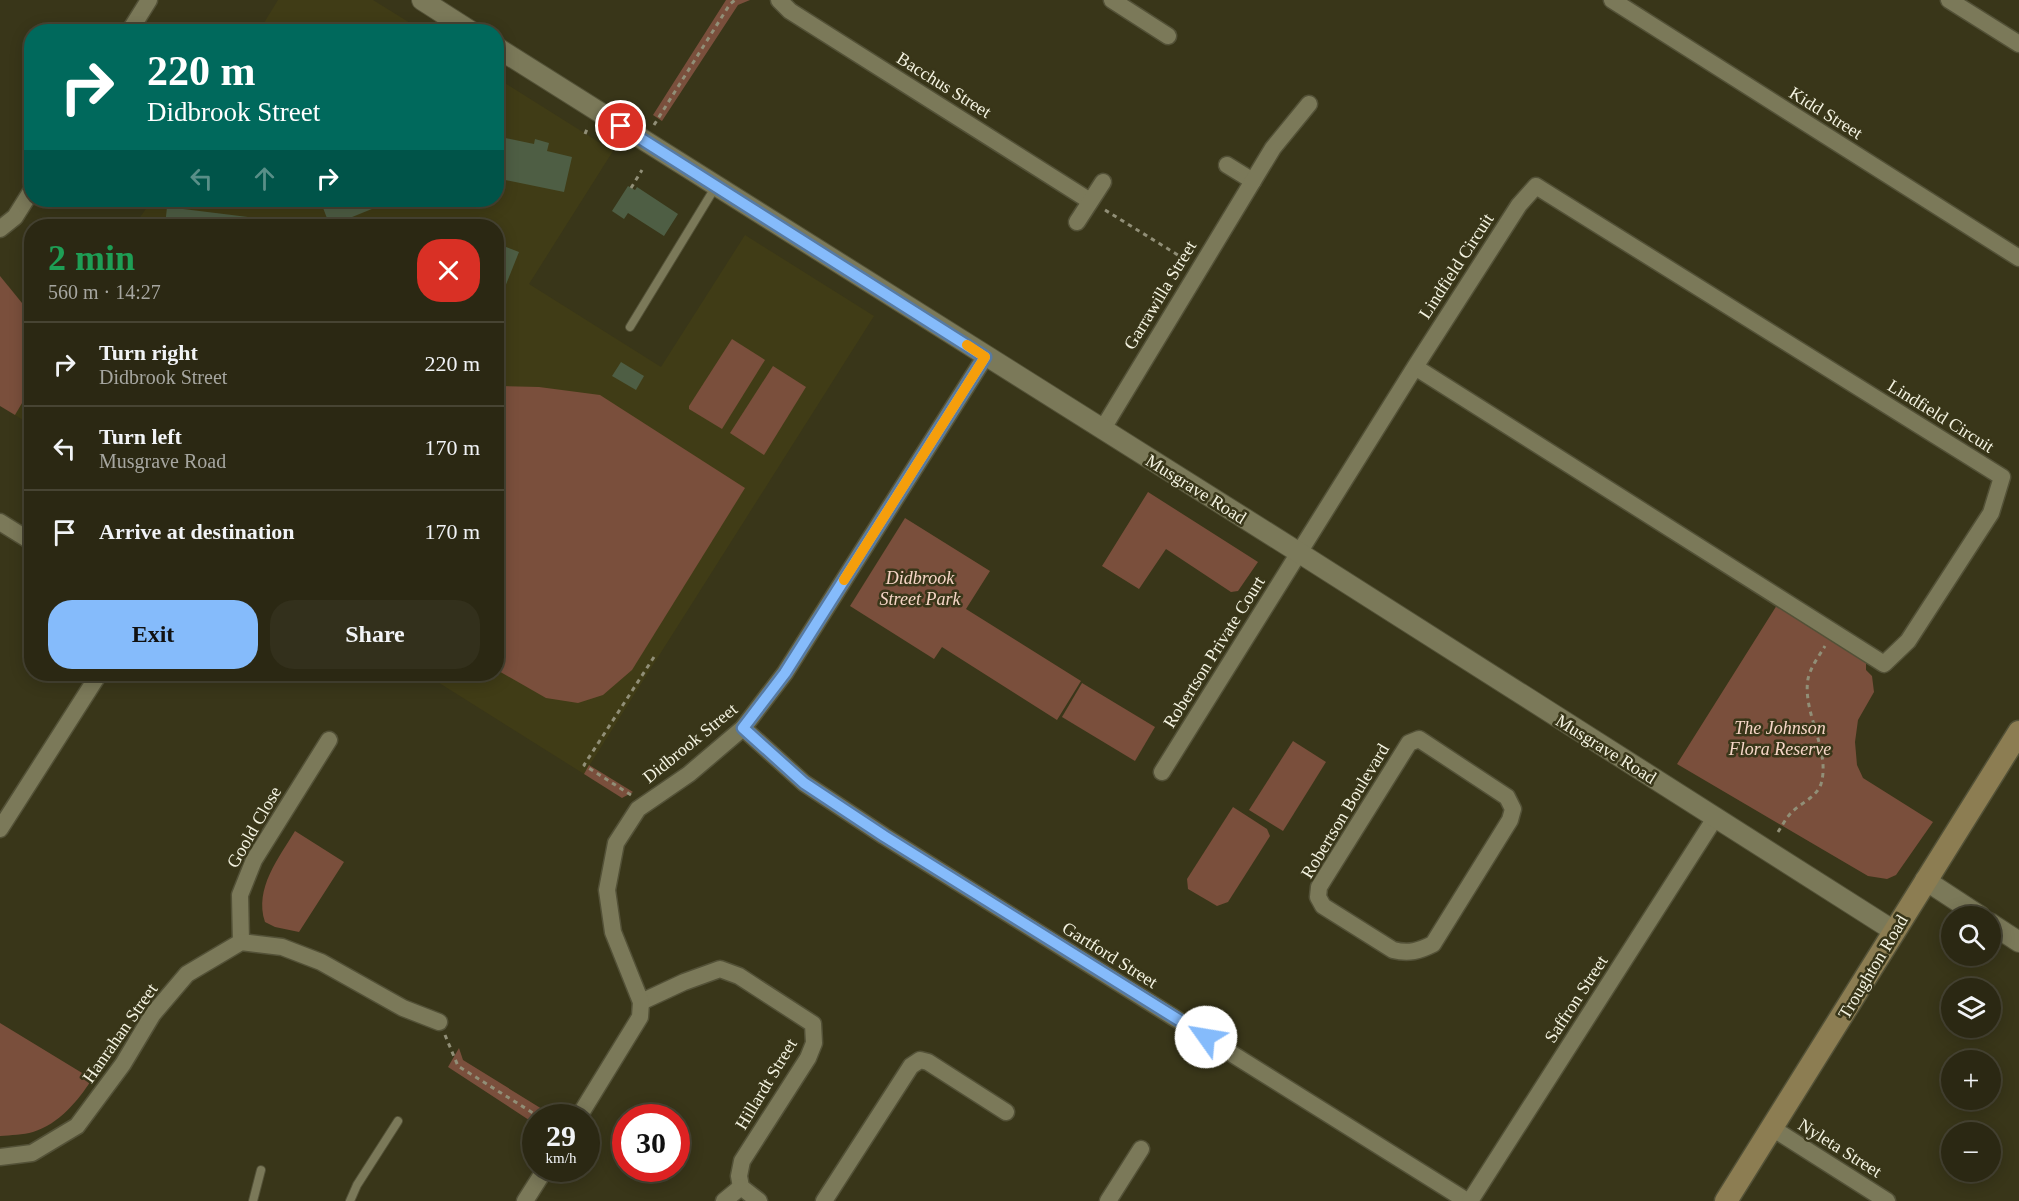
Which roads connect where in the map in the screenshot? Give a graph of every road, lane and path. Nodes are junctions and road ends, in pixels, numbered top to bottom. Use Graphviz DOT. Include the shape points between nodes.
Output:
graph roads {
  1 [pos="149,0"];
  2 [pos="422,0"];
  3 [pos="735,0"];
  4 [pos="779,0"];
  5 [pos="1112,0"];
  6 [pos="1612,0"];
  7 [pos="1949,0"];
  8 [pos="134,24"];
  9 [pos="460,24"];
  10 [pos="1168,36"];
  11 [pos="2019,44"];
  12 [pos="504,52"];
  13 [pos="1309,104"];
  14 [pos="654,125"];
  15 [pos="587,129"];
  16 [pos="585,134"];
  17 [pos="1227,165"];
  18 [pos="642,170"];
  19 [pos="1253,181"];
  20 [pos="1102,182"];
  21 [pos="716,186"];
  22 [pos="631,188"];
  23 [pos="1090,201"];
  24 [pos="24,203"];
  25 [pos="1077,222"];
  26 [pos="0,230"];
  27 [pos="2019,258"];
  28 [pos="1199,268"];
  29 [pos="630,327"];
  30 [pos="985,357"];
  31 [pos="1415,367"];
  32 [pos="1102,430"];
  33 [pos="0,522"];
  34 [pos="24,537"];
  35 [pos="1298,552"];
  36 [pos="1834,632"];
  37 [pos="654,657"];
  38 [pos="95,681"];
  39 [pos="743,728"];
  40 [pos="2019,732"];
  41 [pos="1419,739"];
  42 [pos="329,740"];
  43 [pos="1162,772"];
  44 [pos="645,804"];
  45 [pos="1715,818"];
  46 [pos="0,829"];
  47 [pos="1778,832"];
  48 [pos="1925,880"];
  49 [pos="1965,906"];
  50 [pos="2001,930"];
  51 [pos="1894,931"];
  52 [pos="241,942"];
  53 [pos="2019,942"];
  54 [pos="641,1002"];
  55 [pos="440,1022"];
  56 [pos="587,1104"];
  57 [pos="522,1106"];
  58 [pos="1006,1112"];
  59 [pos="398,1121"];
  60 [pos="1772,1128"];
  61 [pos="1141,1149"];
  62 [pos="0,1157"];
  63 [pos="261,1170"];
  64 [pos="537,1182"];
  65 [pos="741,1187"];
  66 [pos="254,1201"];
  67 [pos="350,1201"];
  68 [pos="525,1201"];
  69 [pos="724,1201"];
  70 [pos="759,1201"];
  71 [pos="824,1201"];
  72 [pos="1108,1201"];
  73 [pos="1468,1201"];
  74 [pos="1726,1201"];
  75 [pos="1887,1201"];
  1 -- 8 [label="street"];
  2 -- 9 [label="street"];
  3 -- 14 [label="path"];
  4 -- 23 [label="street, Bacchus Street"];
  5 -- 10 [label="street"];
  6 -- 27 [label="street, Kidd Street"];
  7 -- 11 [label="street"];
  12 -- 21 [label="street, Musgrave Road"];
  13 -- 19 [label="street, Garrawilla Street"];
  15 -- 16 [label="path"];
  17 -- 19 [label="street"];
  18 -- 22 [label="path"];
  19 -- 28 [label="street, Garrawilla Street"];
  20 -- 23 [label="street"];
  21 -- 29 [label="lane"];
  21 -- 30 [label="street, Musgrave Road"];
  23 -- 25 [label="street"];
  23 -- 28 [label="path"];
  24 -- 26 [label="street"];
  28 -- 32 [label="street, Garrawilla Street"];
  30 -- 32 [label="street, Musgrave Road"];
  30 -- 39 [label="street, Didbrook Street" via="785,673"];
  31 -- 35 [label="street, Lindfield Circuit"];
  31 -- 36 [label="street, Lindfield Circuit"];
  31 -- 36 [label="street, Lindfield Circuit" via="1519,205 1536,186 2002,477 1991,513 1908,641 1884,664"];
  32 -- 35 [label="street, Musgrave Road"];
  33 -- 34 [label="street"];
  35 -- 43 [label="street, Robertson Private Court"];
  35 -- 45 [label="street, Musgrave Road"];
  36 -- 47 [label="path" via="1808,679 1809,705 1823,766 1821,786 1792,812"];
  37 -- 44 [label="path" via="584,765"];
  38 -- 46 [label="street"];
  39 -- 44 [label="street, Didbrook Street" via="689,774"];
  39 -- 73 [label="street, Gartford Street" via="804,783 884,836"];
  40 -- 48 [label="main road, Troughton Road"];
  41 -- 41 [label="street, Robertson Boulevard" via="1507,797 1513,809 1510,820 1433,944 1406,953 1373,938 1323,906 1318,897 1319,887 1409,742"];
  42 -- 52 [label="street, Goold Close" via="254,860 240,895"];
  44 -- 54 [label="street, Didbrook Street" via="616,843 607,890 613,932"];
  45 -- 51 [label="street, Musgrave Road"];
  45 -- 73 [label="street, Saffron Street"];
  48 -- 49 [label="street"];
  48 -- 51 [label="main road, Troughton Road"];
  50 -- 53 [label="street"];
  51 -- 60 [label="main road, Troughton Road"];
  52 -- 55 [label="street" via="282,947 321,962 403,1008"];
  52 -- 62 [label="street, Hanrahan Street" via="187,974 153,1014 123,1064 77,1126 32,1153"];
  54 -- 56 [label="street" via="640,1017"];
  54 -- 65 [label="street, Hillardt Street" via="720,969 739,975 813,1024 814,1043 808,1058 742,1161"];
  55 -- 57 [label="path" via="458,1066"];
  58 -- 71 [label="street" via="920,1060 911,1066"];
  59 -- 67 [label="lane"];
  60 -- 74 [label="main road, Troughton Road"];
  60 -- 75 [label="street, Nyleta Street"];
  61 -- 72 [label="street"];
  63 -- 66 [label="lane"];
  64 -- 68 [label="street"];
  65 -- 69 [label="street"];
  65 -- 70 [label="street"];
}
